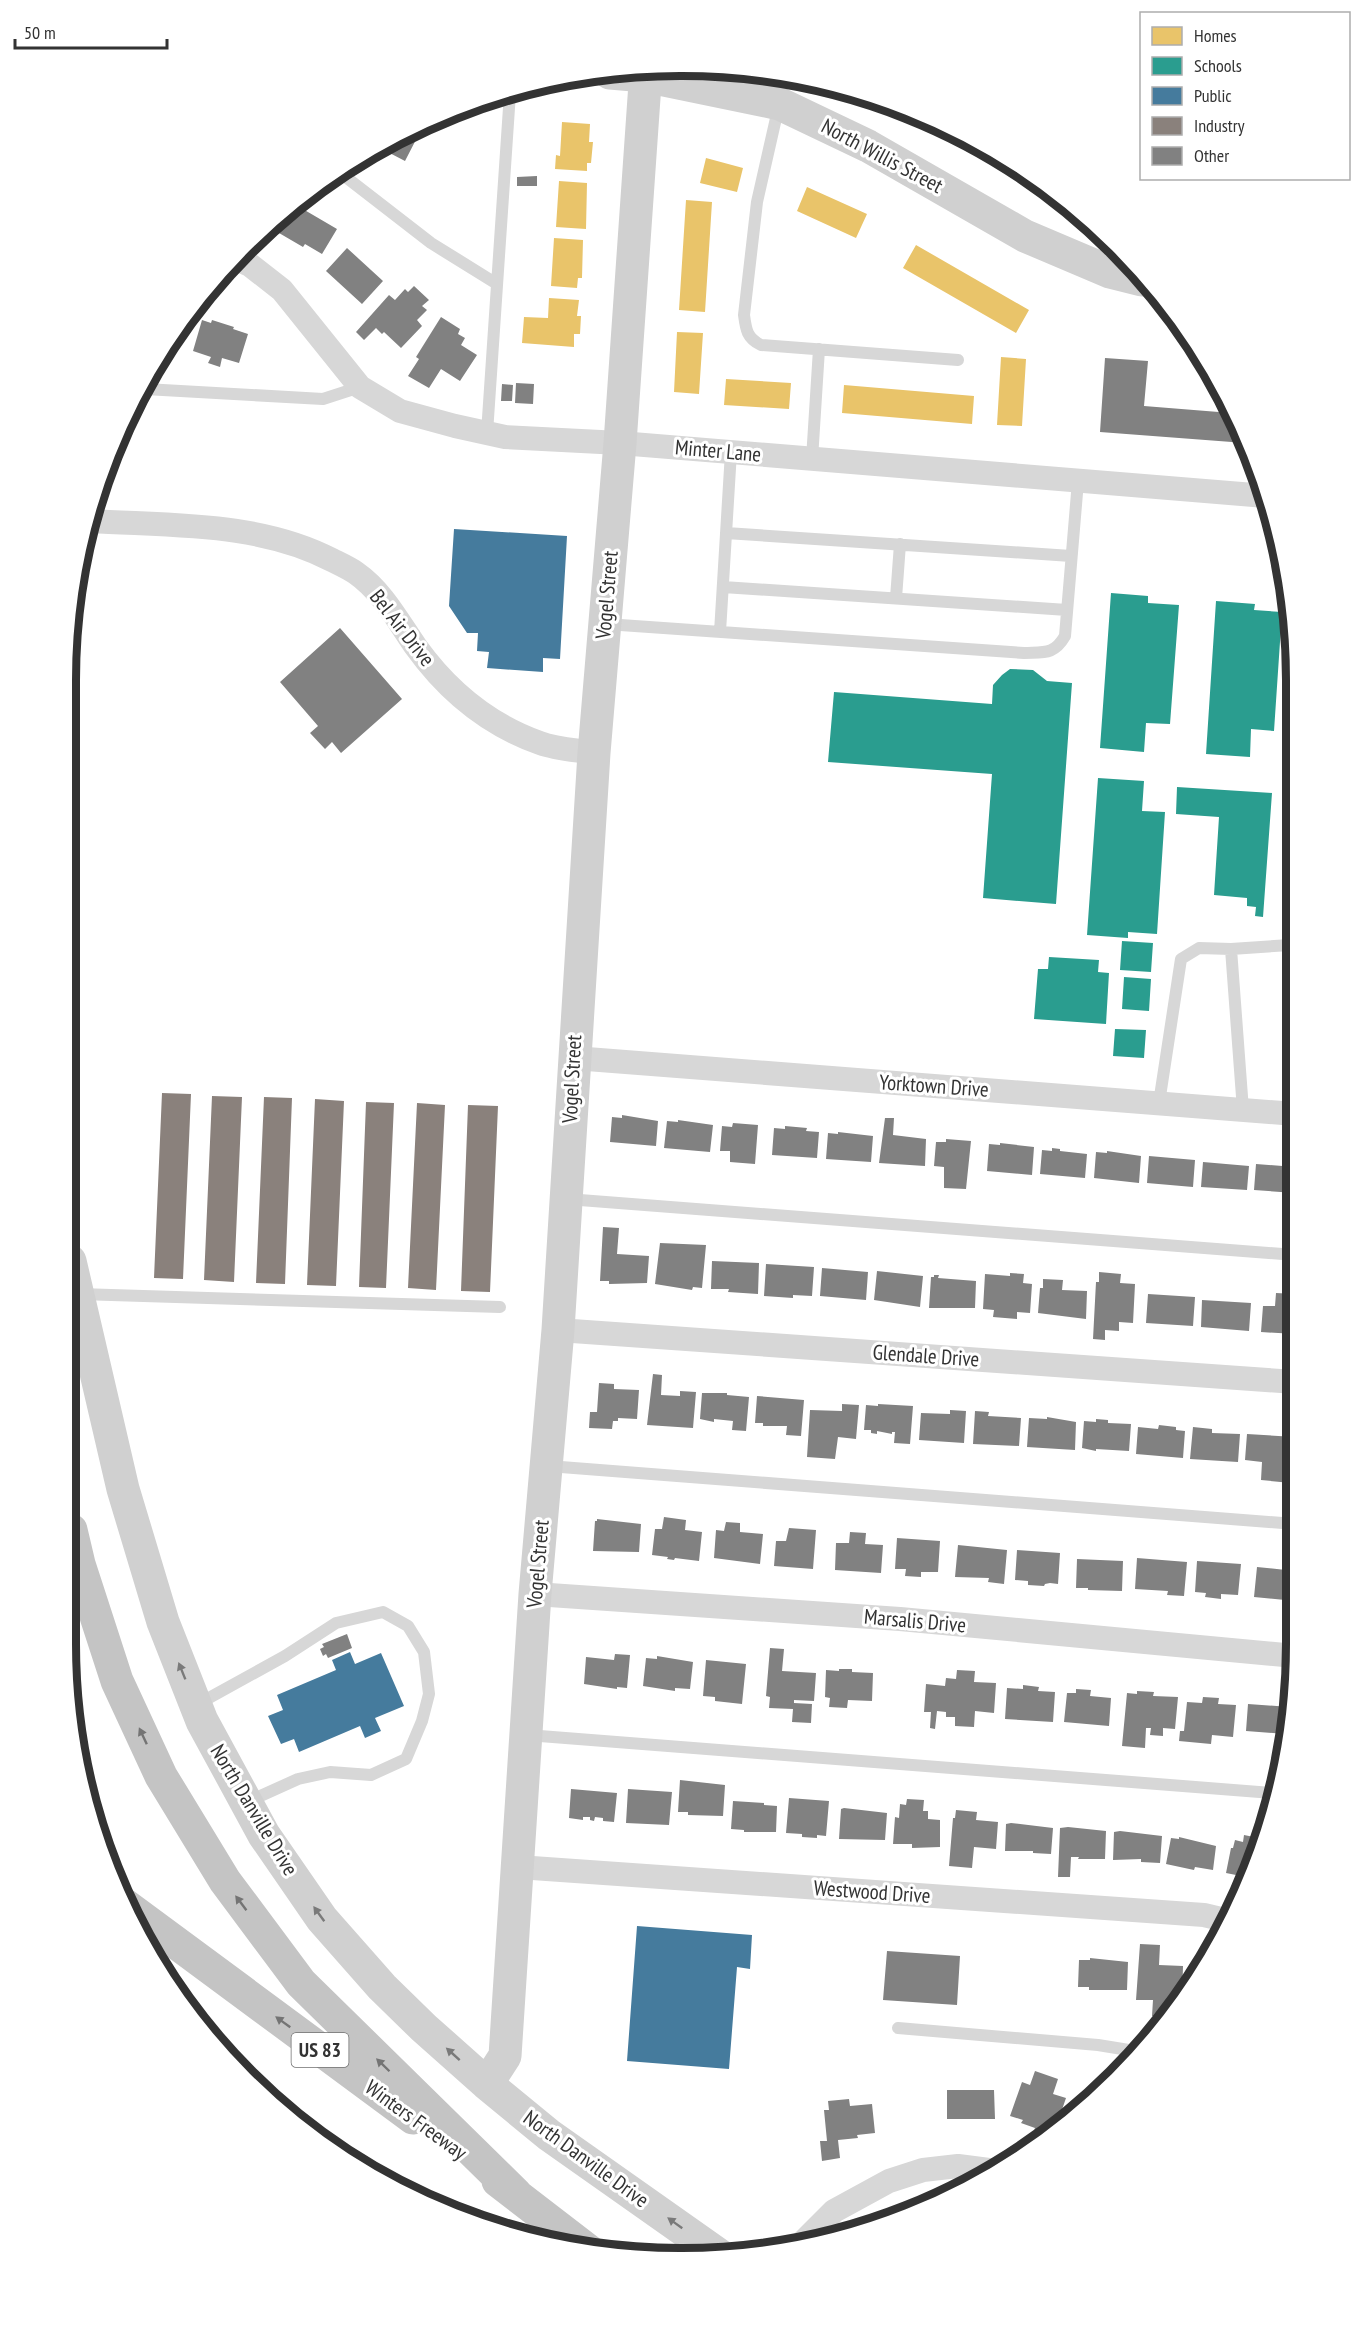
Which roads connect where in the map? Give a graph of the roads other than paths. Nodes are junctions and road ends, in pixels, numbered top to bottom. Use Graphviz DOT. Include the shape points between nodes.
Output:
graph roads {
  1 [pos="663,77"];
  2 [pos="646,78"];
  3 [pos="509,102"];
  4 [pos="780,104"];
  5 [pos="346,177"];
  6 [pos="245,263"];
  7 [pos="1130,277"];
  8 [pos="497,284"];
  9 [pos="819,349"];
  10 [pos="958,360"];
  11 [pos="360,387"];
  12 [pos="152,389"];
  13 [pos="487,433"];
  14 [pos="620,443"];
  15 [pos="731,452"];
  16 [pos="812,459"];
  17 [pos="1078,481"];
  18 [pos="1256,495"];
  19 [pos="98,521"];
  20 [pos="726,533"];
  21 [pos="900,544"];
  22 [pos="1071,556"];
  23 [pos="723,587"];
  24 [pos="896,598"];
  25 [pos="1067,610"];
  26 [pos="604,624"];
  27 [pos="720,632"];
  28 [pos="594,753"];
  29 [pos="1286,945"];
  30 [pos="1231,949"];
  31 [pos="574,1058"];
  32 [pos="1159,1103"];
  33 [pos="1243,1110"];
  34 [pos="1286,1113"];
  35 [pos="565,1199"];
  36 [pos="1286,1254"];
  37 [pos="76,1289"];
  38 [pos="77,1294"];
  39 [pos="500,1307"];
  40 [pos="558,1330"];
  41 [pos="1286,1381"];
  42 [pos="546,1466"];
  43 [pos="1286,1523"];
  44 [pos="76,1551"];
  45 [pos="535,1594"];
  46 [pos="1285,1655"];
  47 [pos="195,1705"];
  48 [pos="526,1735"];
  49 [pos="1267,1793"];
  50 [pos="246,1803"];
  51 [pos="518,1867"];
  52 [pos="143,1918"];
  53 [pos="1219,1919"];
  54 [pos="898,2028"];
  55 [pos="1129,2050"];
  56 [pos="487,2084"];
  57 [pos="981,2169"];
  58 [pos="516,2194"];
  59 [pos="811,2234"];
  60 [pos="573,2239"];
  61 [pos="707,2247"];
  1 -- 4 [label="street, North Willis Street"];
  2 -- 14 [label="street, Vogel Street"];
  3 -- 8 [label="lane"];
  4 -- 7 [label="street, North Willis Street" via="868,146 1025,236"];
  4 -- 9 [label="lane" via="757,202 744,315 746,331 761,345"];
  5 -- 8 [label="lane" via="431,243"];
  6 -- 11 [label="street, Minter Lane" via="282,290"];
  8 -- 13 [label="lane"];
  9 -- 10 [label="lane"];
  9 -- 16 [label="lane"];
  11 -- 12 [label="lane" via="323,399"];
  11 -- 13 [label="street, Minter Lane" via="400,411"];
  13 -- 14 [label="street, Minter Lane"];
  14 -- 15 [label="street, Minter Lane"];
  14 -- 26 [label="street, Vogel Street"];
  15 -- 16 [label="street, Minter Lane"];
  15 -- 20 [label="lane"];
  16 -- 17 [label="street, Minter Lane"];
  17 -- 18 [label="street, Minter Lane"];
  17 -- 22 [label="lane"];
  19 -- 28 [label="street, Bel Air Drive" via="260,535 320,554 356,572 380,596 431,667 461,697 503,728 542,744"];
  20 -- 21 [label="lane"];
  20 -- 23 [label="lane"];
  21 -- 22 [label="lane"];
  21 -- 24 [label="lane"];
  22 -- 25 [label="lane"];
  23 -- 24 [label="lane"];
  23 -- 27 [label="lane"];
  24 -- 25 [label="lane"];
  25 -- 27 [label="lane" via="1065,636 1058,648 1046,652"];
  26 -- 27 [label="lane"];
  26 -- 28 [label="street, Vogel Street"];
  28 -- 31 [label="street, Vogel Street"];
  29 -- 30 [label="lane"];
  30 -- 32 [label="lane" via="1199,948 1181,959"];
  30 -- 33 [label="lane"];
  31 -- 32 [label="street, Yorktown Drive"];
  31 -- 35 [label="street, Vogel Street"];
  32 -- 33 [label="street, Yorktown Drive"];
  33 -- 34 [label="street, Yorktown Drive"];
  35 -- 36 [label="lane"];
  35 -- 40 [label="street, Vogel Street"];
  37 -- 38 [label="street, North Danville Drive"];
  38 -- 39 [label="lane"];
  47 -- 38 [label="street, North Danville Drive, one-way" via="163,1622 123,1489"];
  40 -- 41 [label="street, Glendale Drive"];
  40 -- 42 [label="street, Vogel Street"];
  42 -- 43 [label="lane"];
  42 -- 45 [label="street, Vogel Street"];
  58 -- 44 [label="highway, one-way" via="301,1983 225,1881 161,1776 117,1681"];
  45 -- 46 [label="street, Marsalis Drive" via="900,1619"];
  45 -- 48 [label="street, Vogel Street"];
  47 -- 50 [label="street, North Danville Drive"];
  47 -- 50 [label="lane" via="336,1623 382,1612 408,1626 424,1652 429,1694 406,1759 370,1774 330,1772 298,1779"];
  48 -- 49 [label="lane"];
  48 -- 51 [label="street, Vogel Street"];
  56 -- 50 [label="street, North Danville Drive, one-way" via="382,1987 322,1918"];
  51 -- 53 [label="street, Westwood Drive"];
  51 -- 56 [label="street, Vogel Street" via="505,2056"];
  58 -- 52 [label="highway, Winters Freeway / US 83, one-way"];
  54 -- 55 [label="lane"];
  61 -- 56 [label="street, North Danville Drive, one-way" via="549,2135"];
  57 -- 59 [label="street" via="958,2166 923,2170 889,2181 834,2211"];
  58 -- 60 [label="highway, Winters Freeway / US 83"];
}
